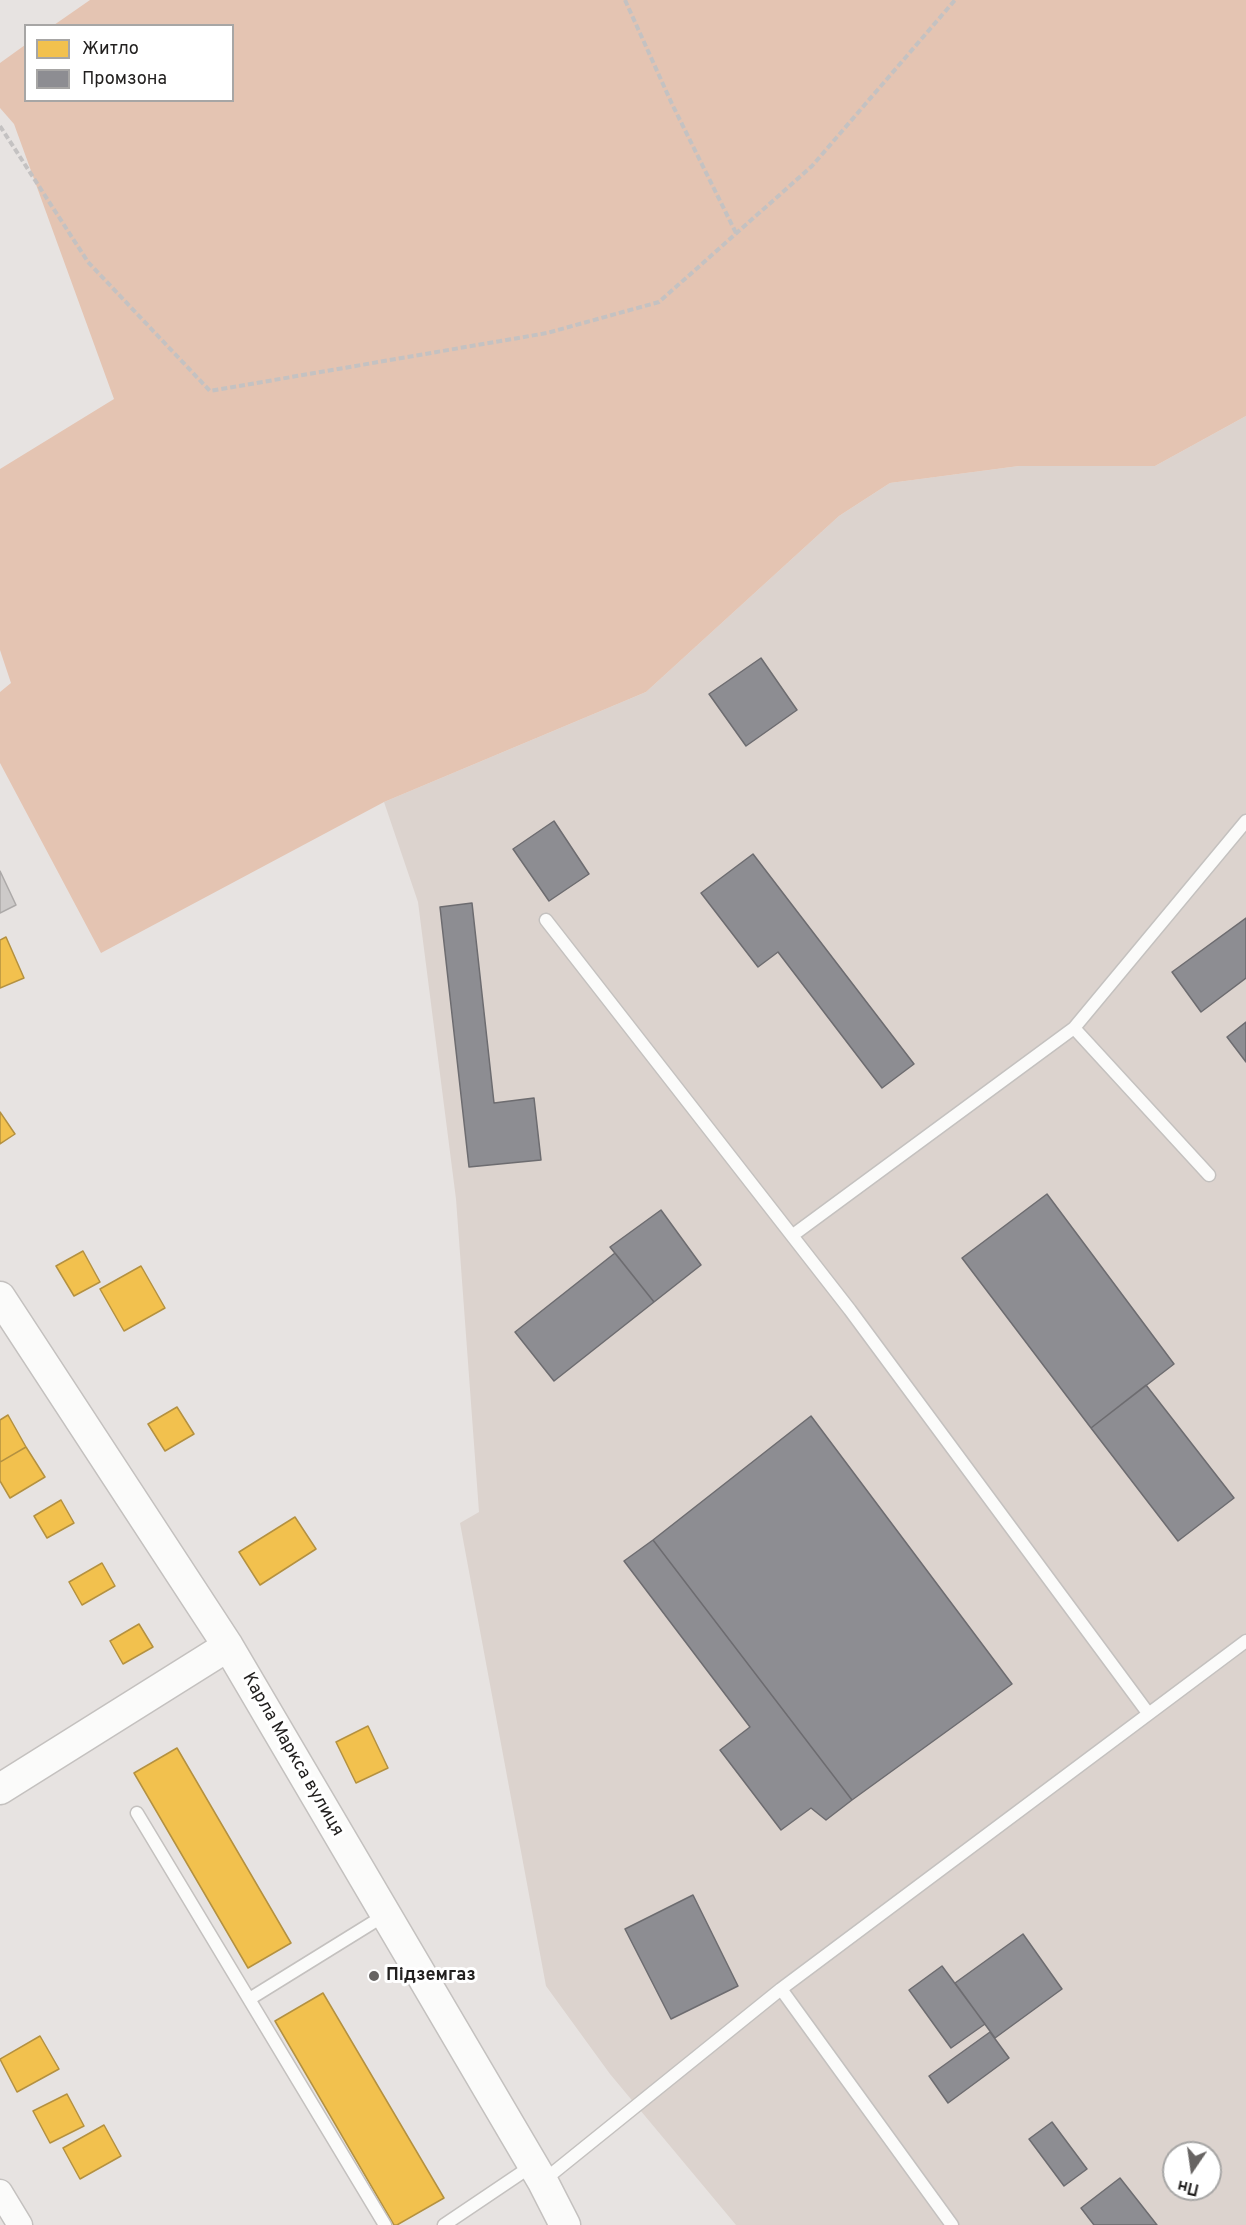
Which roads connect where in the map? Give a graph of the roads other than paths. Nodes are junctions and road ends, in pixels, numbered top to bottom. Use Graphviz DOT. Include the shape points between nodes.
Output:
graph roads {
  1 [pos="1246,821"];
  2 [pos="546,920"];
  3 [pos="1074,1028"];
  4 [pos="1209,1175"];
  5 [pos="793,1236"];
  6 [pos="0,1297"];
  7 [pos="1246,1641"];
  8 [pos="228,1646"];
  9 [pos="1149,1713"];
  10 [pos="0,1788"];
  11 [pos="137,1813"];
  12 [pos="385,1915"];
  13 [pos="781,1989"];
  14 [pos="250,1998"];
  15 [pos="538,2174"];
  16 [pos="0,2192"];
  17 [pos="20,2225"];
  18 [pos="386,2225"];
  19 [pos="444,2225"];
  20 [pos="565,2225"];
  21 [pos="952,2225"];
  1 -- 3 [label="lane"];
  2 -- 5 [label="lane"];
  3 -- 4 [label="lane"];
  3 -- 5 [label="lane"];
  5 -- 9 [label="lane"];
  6 -- 8 [label="street, Карла Маркса вулиця"];
  7 -- 9 [label="lane"];
  8 -- 10 [label="street"];
  8 -- 12 [label="street, Карла Маркса вулиця"];
  9 -- 13 [label="lane"];
  11 -- 14 [label="lane"];
  12 -- 14 [label="lane"];
  12 -- 15 [label="street, Карла Маркса вулиця"];
  13 -- 15 [label="lane"];
  13 -- 21 [label="lane"];
  14 -- 18 [label="lane"];
  15 -- 19 [label="lane"];
  15 -- 20 [label="street, Карла Маркса вулиця"];
  16 -- 17 [label="street"];
}
